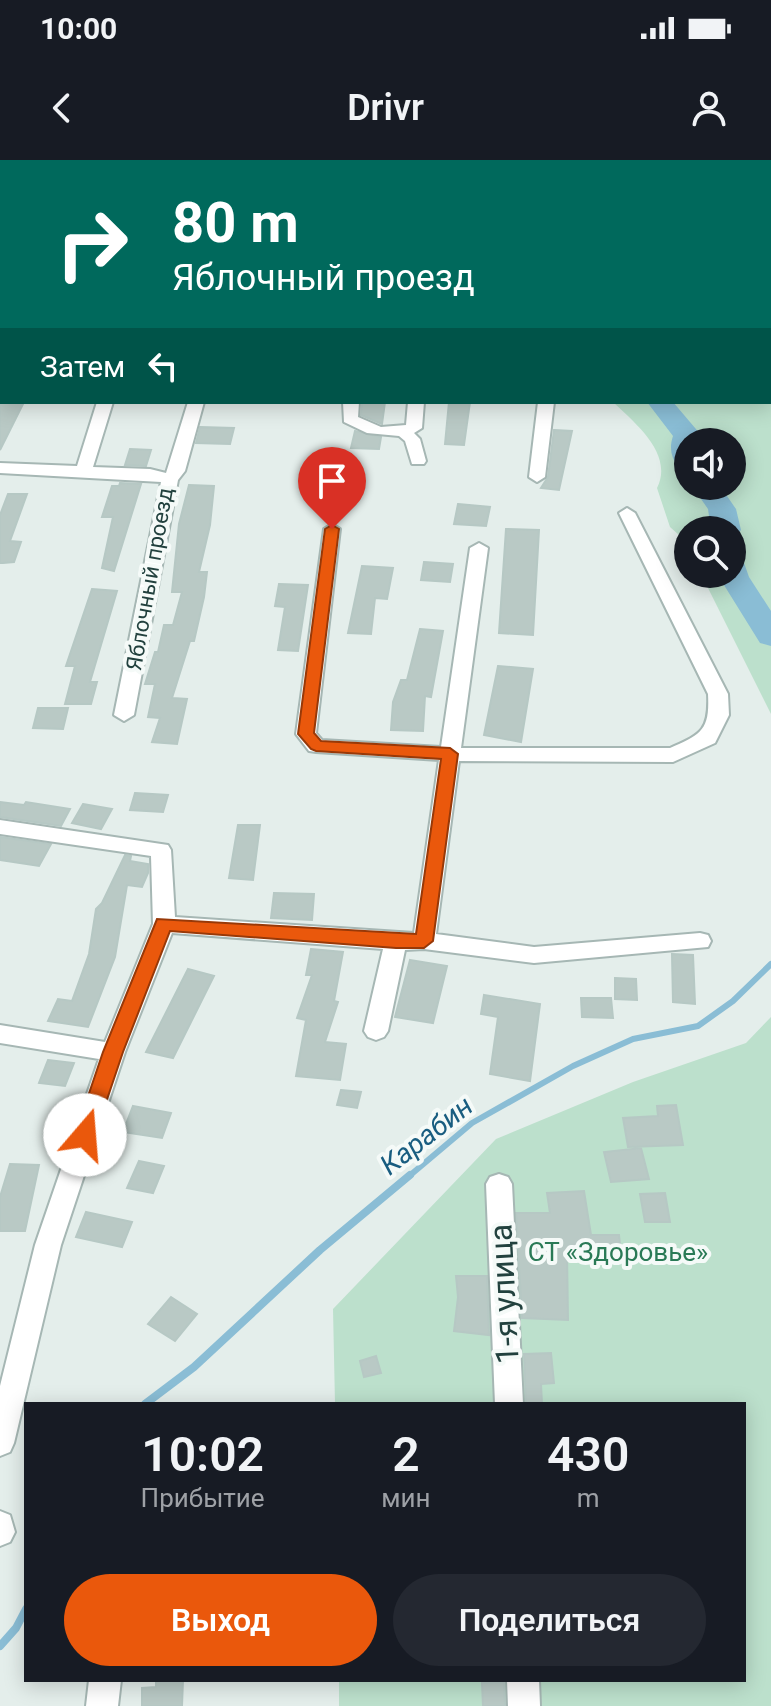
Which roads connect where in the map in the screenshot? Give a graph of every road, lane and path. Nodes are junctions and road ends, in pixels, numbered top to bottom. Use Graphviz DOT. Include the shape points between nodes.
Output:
graph roads {
  1 [pos="104,404"];
  2 [pos="195,404"];
  3 [pos="351,404"];
  4 [pos="416,404"];
  5 [pos="546,404"];
  6 [pos="403,432"];
  7 [pos="418,461"];
  8 [pos="0,468"];
  9 [pos="84,471"];
  10 [pos="537,477"];
  11 [pos="170,479"];
  12 [pos="627,513"];
  13 [pos="332,529"];
  14 [pos="479,548"];
  15 [pos="124,715"];
  16 [pos="450,754"];
  17 [pos="0,827"];
  18 [pos="164,924"];
  19 [pos="424,941"];
  20 [pos="700,941"];
  21 [pos="396,942"];
  22 [pos="376,1031"];
  23 [pos="0,1034"];
  24 [pos="113,1052"];
  25 [pos="499,1184"];
  26 [pos="509,1402"];
  27 [pos="0,1443"];
  28 [pos="0,1525"];
  29 [pos="0,1532"];
  30 [pos="105,1682"];
  31 [pos="523,1682"];
  32 [pos="102,1706"];
  33 [pos="524,1706"];
  1 -- 9 [label="street"];
  2 -- 11 [label="street" via="177,471"];
  3 -- 6 [label="street" via="350,419 368,431"];
  4 -- 6 [label="street" via="414,428"];
  5 -- 10 [label="street"];
  6 -- 7 [label="street" via="412,439"];
  8 -- 9 [label="street, Яблочный проезд"];
  9 -- 11 [label="street, Яблочный проезд"];
  11 -- 15 [label="street, Яблочный проезд"];
  12 -- 16 [label="street" via="718,694 719,715 708,738 673,755"];
  13 -- 16 [label="street" via="306,734 316,746"];
  14 -- 16 [label="street"];
  16 -- 19 [label="street"];
  17 -- 18 [label="street" via="161,850"];
  18 -- 21 [label="street"];
  18 -- 24 [label="street"];
  19 -- 20 [label="street" via="534,955"];
  19 -- 21 [label="street"];
  21 -- 22 [label="street"];
  23 -- 24 [label="street"];
  24 -- 27 [label="street" via="48,1245"];
  25 -- 26 [label="street, 1-я улица"];
  28 -- 29 [label="street"];
  30 -- 32 [label="street"];
  31 -- 33 [label="street"];
}
